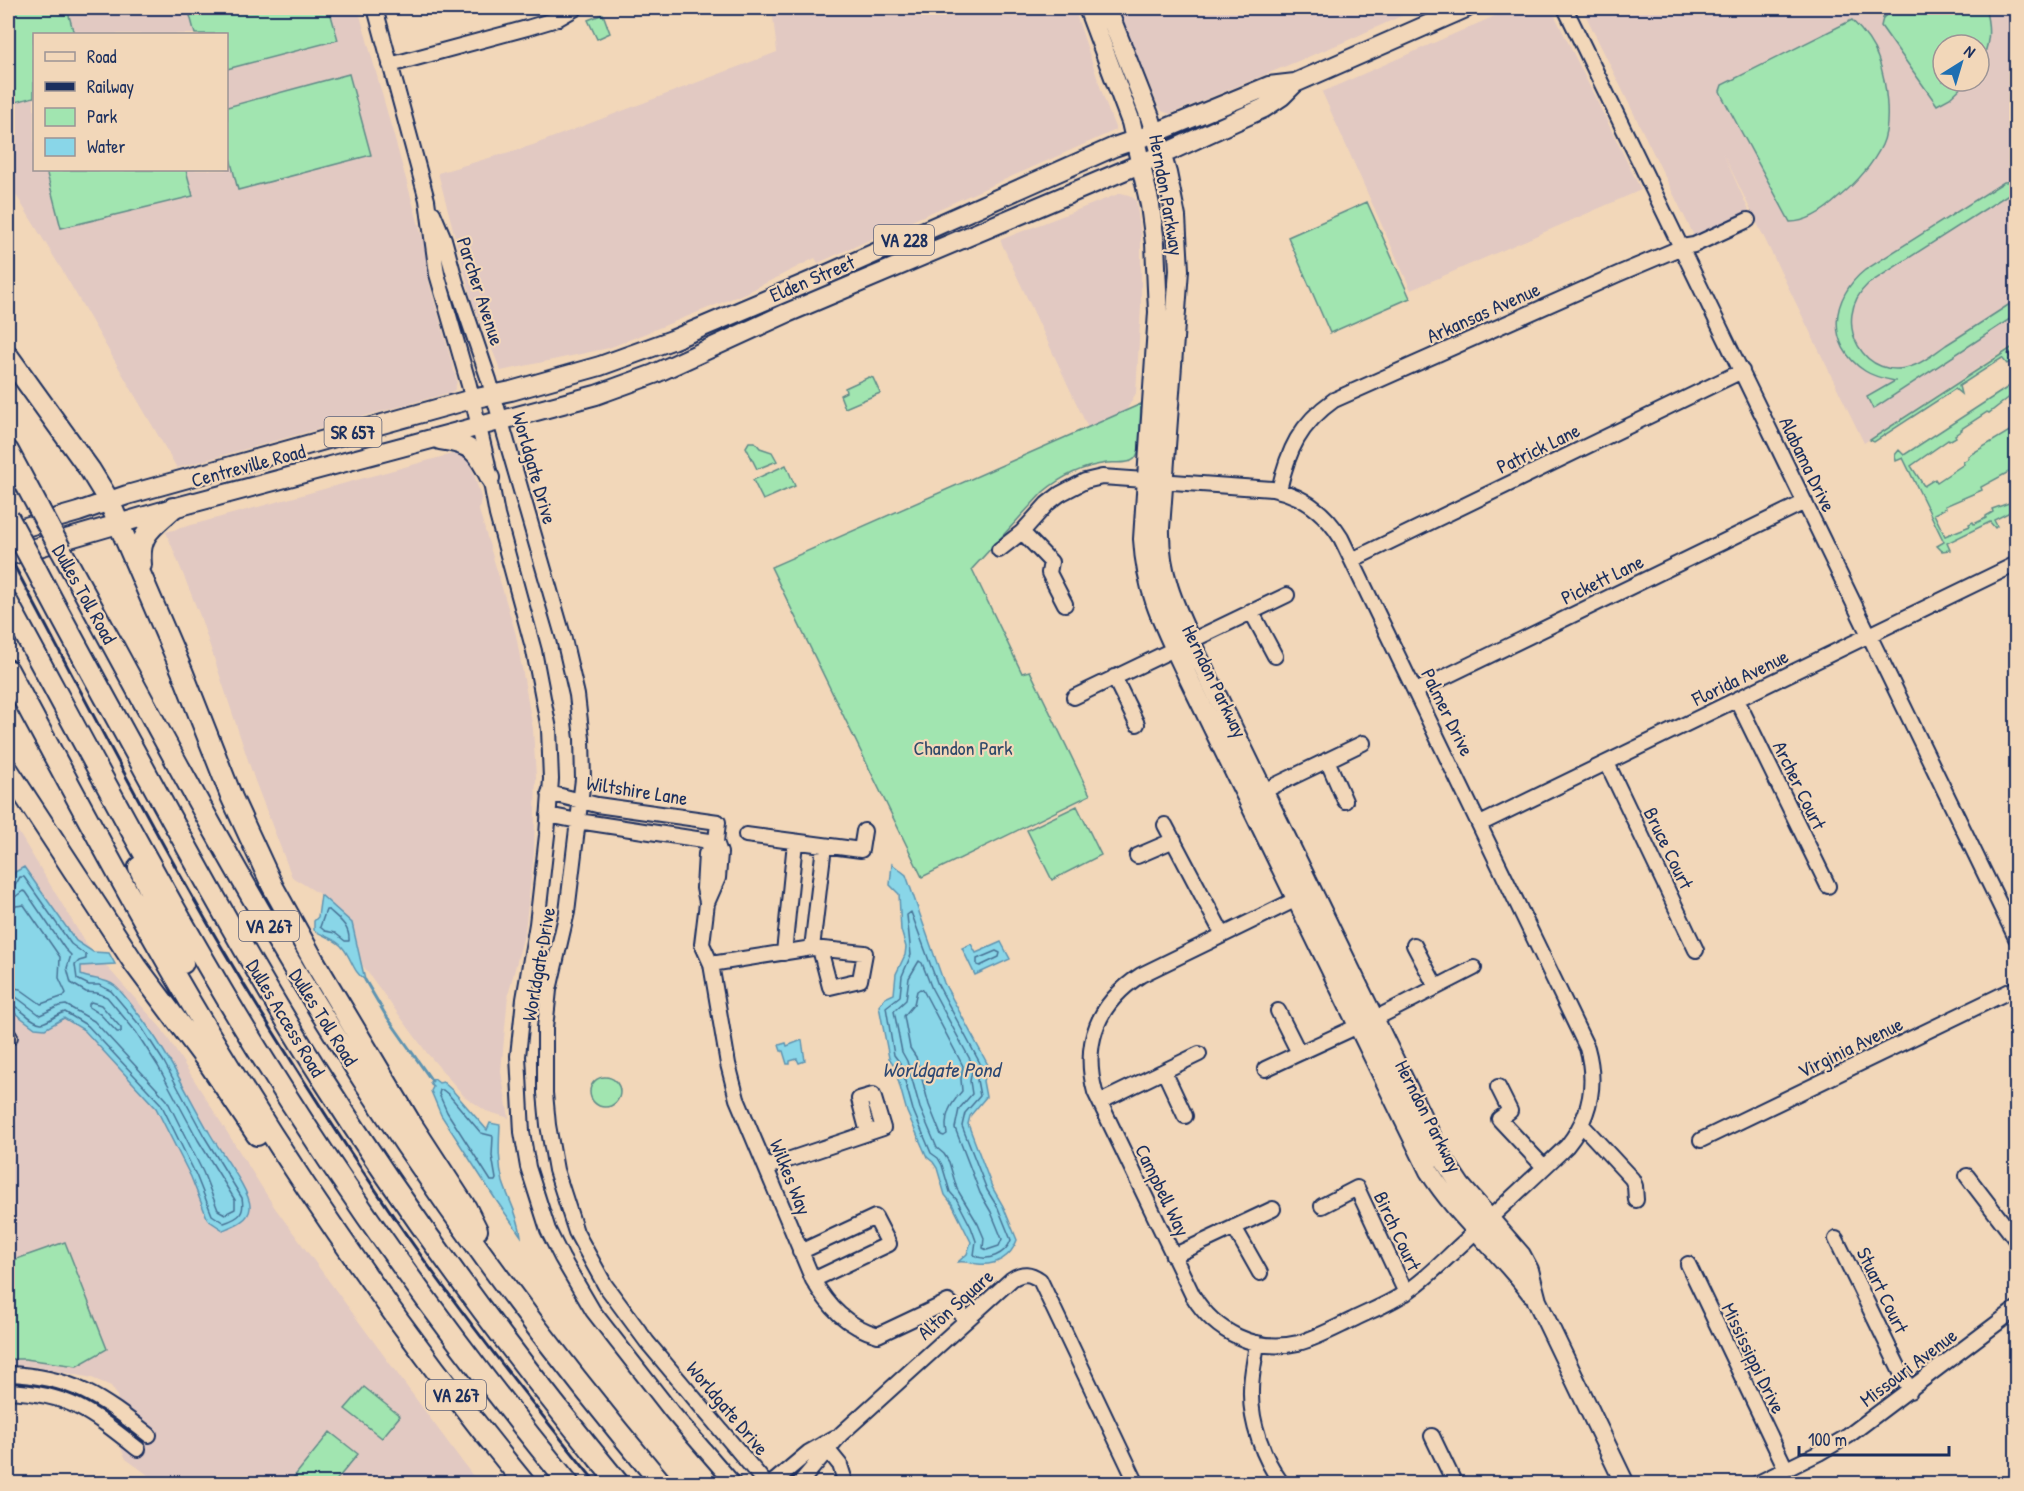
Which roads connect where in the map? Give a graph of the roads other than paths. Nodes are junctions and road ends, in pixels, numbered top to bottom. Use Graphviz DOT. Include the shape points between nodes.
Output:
graph roads {
  1 [pos="375,8"];
  2 [pos="576,8"];
  3 [pos="1088,8"];
  4 [pos="1107,8"];
  5 [pos="1467,8"];
  6 [pos="1565,8"];
  7 [pos="390,65"];
  8 [pos="1295,83"];
  9 [pos="1155,133"];
  10 [pos="1136,140"];
  11 [pos="1161,155"];
  12 [pos="1142,164"];
  13 [pos="427,200"];
  14 [pos="1748,220"];
  15 [pos="1682,247"];
  16 [pos="672,340"];
  17 [pos="8,356"];
  18 [pos="681,360"];
  19 [pos="1742,371"];
  20 [pos="493,394"];
  21 [pos="472,399"];
  22 [pos="501,421"];
  23 [pos="478,427"];
  24 [pos="432,439"];
  25 [pos="8,451"];
  26 [pos="489,478"];
  27 [pos="1155,480"];
  28 [pos="1279,490"];
  29 [pos="109,501"];
  30 [pos="1805,502"];
  31 [pos="173,508"];
  32 [pos="8,517"];
  33 [pos="120,524"];
  34 [pos="8,532"];
  35 [pos="1022,532"];
  36 [pos="999,550"];
  37 [pos="8,556"];
  38 [pos="1352,560"];
  39 [pos="2016,564"];
  40 [pos="142,577"];
  41 [pos="1287,595"];
  42 [pos="8,603"];
  43 [pos="1065,604"];
  44 [pos="1251,611"];
  45 [pos="1870,635"];
  46 [pos="1182,644"];
  47 [pos="1275,656"];
  48 [pos="8,670"];
  49 [pos="1114,677"];
  50 [pos="1416,691"];
  51 [pos="1074,697"];
  52 [pos="1737,700"];
  53 [pos="1137,724"];
  54 [pos="79,734"];
  55 [pos="1363,743"];
  56 [pos="1327,760"];
  57 [pos="1606,763"];
  58 [pos="8,770"];
  59 [pos="549,793"];
  60 [pos="1255,795"];
  61 [pos="581,801"];
  62 [pos="1345,801"];
  63 [pos="548,815"];
  64 [pos="578,821"];
  65 [pos="718,822"];
  66 [pos="1480,824"];
  67 [pos="1165,825"];
  68 [pos="864,831"];
  69 [pos="746,835"];
  70 [pos="1173,840"];
  71 [pos="716,842"];
  72 [pos="795,842"];
  73 [pos="824,846"];
  74 [pos="1137,856"];
  75 [pos="1828,886"];
  76 [pos="1304,896"];
  77 [pos="1224,935"];
  78 [pos="2016,938"];
  79 [pos="1414,945"];
  80 [pos="1696,950"];
  81 [pos="784,953"];
  82 [pos="711,964"];
  83 [pos="1473,968"];
  84 [pos="1436,987"];
  85 [pos="2016,988"];
  86 [pos="1278,1011"];
  87 [pos="1367,1022"];
  88 [pos="1299,1053"];
  89 [pos="1199,1054"];
  90 [pos="1265,1069"];
  91 [pos="1164,1071"];
  92 [pos="235,1076"];
  93 [pos="1498,1087"];
  94 [pos="1100,1102"];
  95 [pos="1185,1116"];
  96 [pos="1582,1125"];
  97 [pos="868,1133"];
  98 [pos="1701,1140"];
  99 [pos="767,1167"];
  100 [pos="1544,1167"];
  101 [pos="1967,1176"];
  102 [pos="1636,1200"];
  103 [pos="1322,1206"];
  104 [pos="1274,1209"];
  105 [pos="1484,1224"];
  106 [pos="1234,1227"];
  107 [pos="1836,1239"];
  108 [pos="2016,1240"];
  109 [pos="345,1244"];
  110 [pos="801,1252"];
  111 [pos="1173,1256"];
  112 [pos="1688,1264"];
  113 [pos="1260,1273"];
  114 [pos="813,1280"];
  115 [pos="504,1285"];
  116 [pos="1406,1293"];
  117 [pos="2016,1309"];
  118 [pos="967,1319"];
  119 [pos="1257,1343"];
  120 [pos="8,1374"];
  121 [pos="8,1391"];
  122 [pos="1910,1391"];
  123 [pos="149,1435"];
  124 [pos="1432,1436"];
  125 [pos="826,1447"];
  126 [pos="138,1449"];
  127 [pos="1786,1469"];
  128 [pos="525,1484"];
  129 [pos="569,1484"];
  130 [pos="620,1484"];
  131 [pos="662,1484"];
  132 [pos="734,1484"];
  133 [pos="769,1484"];
  134 [pos="799,1484"];
  135 [pos="846,1484"];
  136 [pos="1137,1484"];
  137 [pos="1282,1484"];
  138 [pos="1455,1484"];
  139 [pos="1625,1484"];
  140 [pos="1756,1484"];
  1 -- 7 [label="street, Parcher Avenue"];
  2 -- 7 [label="street" via="557,19"];
  3 -- 10 [label="main road, Herndon Parkway"];
  4 -- 9 [label="main road, Herndon Parkway"];
  5 -- 8 [label="main road, Elden Street"];
  6 -- 15 [label="street, Alabama Drive"];
  7 -- 13 [label="street, Parcher Avenue"];
  8 -- 9 [label="main road, Elden Street" via="1269,86"];
  8 -- 11 [label="main road, Elden Street" via="1264,108"];
  9 -- 10 [label="main road, Elden Street"];
  9 -- 11 [label="main road, Herndon Parkway"];
  10 -- 12 [label="main road, Herndon Parkway"];
  10 -- 16 [label="main road, Elden Street / VA 228"];
  11 -- 12 [label="main road, Elden Street / VA 228"];
  11 -- 27 [label="main road, Herndon Parkway" via="1179,250"];
  12 -- 18 [label="main road, Elden Street / VA 228"];
  12 -- 27 [label="main road, Herndon Parkway" via="1153,225 1158,291 1152,418"];
  13 -- 20 [label="street, Parcher Avenue" via="444,239"];
  13 -- 21 [label="street, Parcher Avenue" via="437,274"];
  14 -- 15 [label="street, Arkansas Avenue" via="1694,246"];
  15 -- 19 [label="street, Alabama Drive"];
  15 -- 28 [label="street, Arkansas Avenue" via="1334,400 1299,434 1285,463"];
  16 -- 20 [label="main road, Elden Street / SR 657" via="600,366"];
  17 -- 29 [label="highway"];
  18 -- 22 [label="main road, Elden Street / SR 657" via="614,389"];
  19 -- 30 [label="street, Alabama Drive"];
  19 -- 38 [label="street, Patrick Lane"];
  20 -- 21 [label="main road, Centreville Road / SR 657"];
  20 -- 22 [label="street, Worldgate Drive"];
  21 -- 23 [label="street, Worldgate Drive"];
  21 -- 29 [label="main road, Centreville Road / SR 657"];
  22 -- 23 [label="main road, Centreville Road / SR 657"];
  22 -- 61 [label="street, Worldgate Drive" via="577,695 582,740"];
  23 -- 24 [label="main road, Centreville Road / SR 657"];
  23 -- 26 [label="street, Worldgate Drive"];
  24 -- 26 [label="main road" via="468,447 481,460"];
  24 -- 31 [label="main road, Centreville Road / SR 657"];
  25 -- 115 [label="highway, Dulles Toll Road / VA 267, bridge" via="224,848 314,1002 399,1135"];
  26 -- 59 [label="street, Worldgate Drive" via="534,651 549,729"];
  27 -- 28 [label="street, Palmer Drive"];
  27 -- 35 [label="street, Palmer Drive" via="1102,477 1073,486 1047,504"];
  27 -- 46 [label="main road, Herndon Parkway" via="1163,570"];
  28 -- 38 [label="street, Palmer Drive" via="1300,498 1324,515"];
  29 -- 33 [label="highway"];
  29 -- 34 [label="main road, Centreville Road / SR 657"];
  30 -- 45 [label="street, Alabama Drive"];
  30 -- 50 [label="street, Pickett Lane"];
  31 -- 33 [label="main road, Centreville Road / SR 657"];
  31 -- 40 [label="highway" via="142,540"];
  32 -- 130 [label="highway, Dulles Access Road, bridge" via="198,868 324,1080 468,1290 529,1373"];
  33 -- 37 [label="main road, Centreville Road / SR 657"];
  33 -- 40 [label="highway"];
  35 -- 36 [label="street, Palmer Drive"];
  35 -- 43 [label="street" via="1051,562 1049,573"];
  38 -- 50 [label="street, Palmer Drive"];
  39 -- 45 [label="street, Florida Avenue"];
  40 -- 115 [label="highway" via="273,887 410,1122 466,1208"];
  41 -- 44 [label="street"];
  42 -- 54 [label="highway, Dulles Access Road"];
  44 -- 46 [label="street"];
  44 -- 47 [label="street"];
  45 -- 52 [label="street, Florida Avenue"];
  45 -- 78 [label="street, Alabama Drive"];
  46 -- 49 [label="street"];
  46 -- 60 [label="main road, Herndon Parkway"];
  48 -- 92 [label="highway, VA 267" via="142,917"];
  49 -- 51 [label="street"];
  49 -- 53 [label="street"];
  50 -- 66 [label="street, Palmer Drive"];
  52 -- 57 [label="street, Florida Avenue"];
  52 -- 75 [label="street, Archer Court"];
  54 -- 92 [label="highway"];
  54 -- 129 [label="highway, Dulles Access Road" via="213,975 320,1146 444,1325"];
  55 -- 56 [label="street"];
  56 -- 60 [label="street"];
  56 -- 62 [label="street"];
  57 -- 66 [label="street, Florida Avenue"];
  57 -- 80 [label="street, Bruce Court"];
  58 -- 109 [label="highway" via="134,963 263,1145"];
  59 -- 61 [label="street, Wiltshire Lane"];
  59 -- 63 [label="street, Worldgate Drive"];
  60 -- 76 [label="main road, Herndon Parkway"];
  61 -- 64 [label="street, Worldgate Drive"];
  61 -- 65 [label="street, Wiltshire Lane"];
  63 -- 64 [label="street, Wiltshire Lane"];
  63 -- 132 [label="street, Worldgate Drive" via="518,1056 522,1132 531,1178 548,1230 593,1311"];
  64 -- 71 [label="street, Wiltshire Lane"];
  64 -- 133 [label="street, Worldgate Drive" via="567,912 549,990 545,1028 545,1093 555,1170 576,1232 605,1285 647,1342"];
  65 -- 71 [label="street, Wilkes Way"];
  66 -- 96 [label="street, Palmer Drive" via="1587,1048 1593,1079"];
  67 -- 70 [label="street"];
  68 -- 73 [label="street" via="861,850"];
  69 -- 72 [label="street"];
  70 -- 74 [label="street"];
  70 -- 77 [label="street"];
  71 -- 82 [label="street, Wilkes Way" via="720,853 718,878 707,903 702,944"];
  72 -- 73 [label="street"];
  72 -- 81 [label="street"];
  73 -- 81 [label="street" via="816,948"];
  76 -- 77 [label="street, Campbell Way"];
  76 -- 87 [label="main road, Herndon Parkway"];
  77 -- 94 [label="street, Campbell Way" via="1141,975 1107,1006 1090,1049 1091,1077"];
  79 -- 84 [label="street"];
  81 -- 82 [label="street"];
  82 -- 99 [label="street, Wilkes Way" via="737,1099"];
  83 -- 84 [label="street"];
  84 -- 87 [label="street"];
  85 -- 98 [label="street, Virginia Avenue"];
  86 -- 88 [label="street"];
  87 -- 88 [label="street"];
  87 -- 105 [label="main road, Herndon Parkway"];
  88 -- 90 [label="street"];
  89 -- 91 [label="street"];
  91 -- 94 [label="street"];
  91 -- 95 [label="street"];
  92 -- 109 [label="highway, VA 267"];
  93 -- 100 [label="street" via="1510,1111 1498,1119"];
  94 -- 111 [label="street, Campbell Way"];
  96 -- 100 [label="street, Palmer Drive"];
  96 -- 102 [label="street" via="1632,1179"];
  97 -- 99 [label="street"];
  99 -- 110 [label="street, Wilkes Way"];
  100 -- 105 [label="street, Palmer Drive"];
  101 -- 108 [label="street"];
  103 -- 116 [label="street, Birch Court" via="1357,1188"];
  104 -- 106 [label="street"];
  105 -- 116 [label="street, Campbell Way"];
  105 -- 139 [label="main road, Herndon Parkway" via="1521,1255 1537,1301"];
  106 -- 111 [label="street"];
  106 -- 113 [label="street"];
  107 -- 122 [label="street, Stuart Court"];
  109 -- 128 [label="highway, VA 267"];
  110 -- 114 [label="street, Wilkes Way"];
  110 -- 114 [label="street" via="875,1217 889,1244"];
  111 -- 119 [label="street, Campbell Way" via="1193,1296 1210,1318 1237,1336"];
  112 -- 127 [label="street, Mississippi Drive"];
  114 -- 118 [label="street, Wilkes Way" via="841,1317 878,1335 948,1302"];
  115 -- 131 [label="highway, Dulles Toll Road / VA 267"];
  116 -- 119 [label="street, Campbell Way" via="1313,1338 1281,1345"];
  117 -- 122 [label="street, Missouri Avenue"];
  118 -- 125 [label="street, Alton Square"];
  118 -- 136 [label="street, Alton Square" via="1021,1274 1040,1280"];
  119 -- 137 [label="street" via="1252,1405 1262,1445"];
  120 -- 123 [label="street" via="51,1379 85,1390"];
  121 -- 126 [label="street" via="72,1403 99,1418"];
  122 -- 127 [label="street, Missouri Avenue" via="1848,1436"];
  124 -- 138 [label="street"];
  125 -- 133 [label="street, Alton Square" via="809,1452"];
  125 -- 134 [label="street, Alton Square"];
  125 -- 135 [label="street" via="840,1465"];
  127 -- 140 [label="street, Missouri Avenue"];
}
